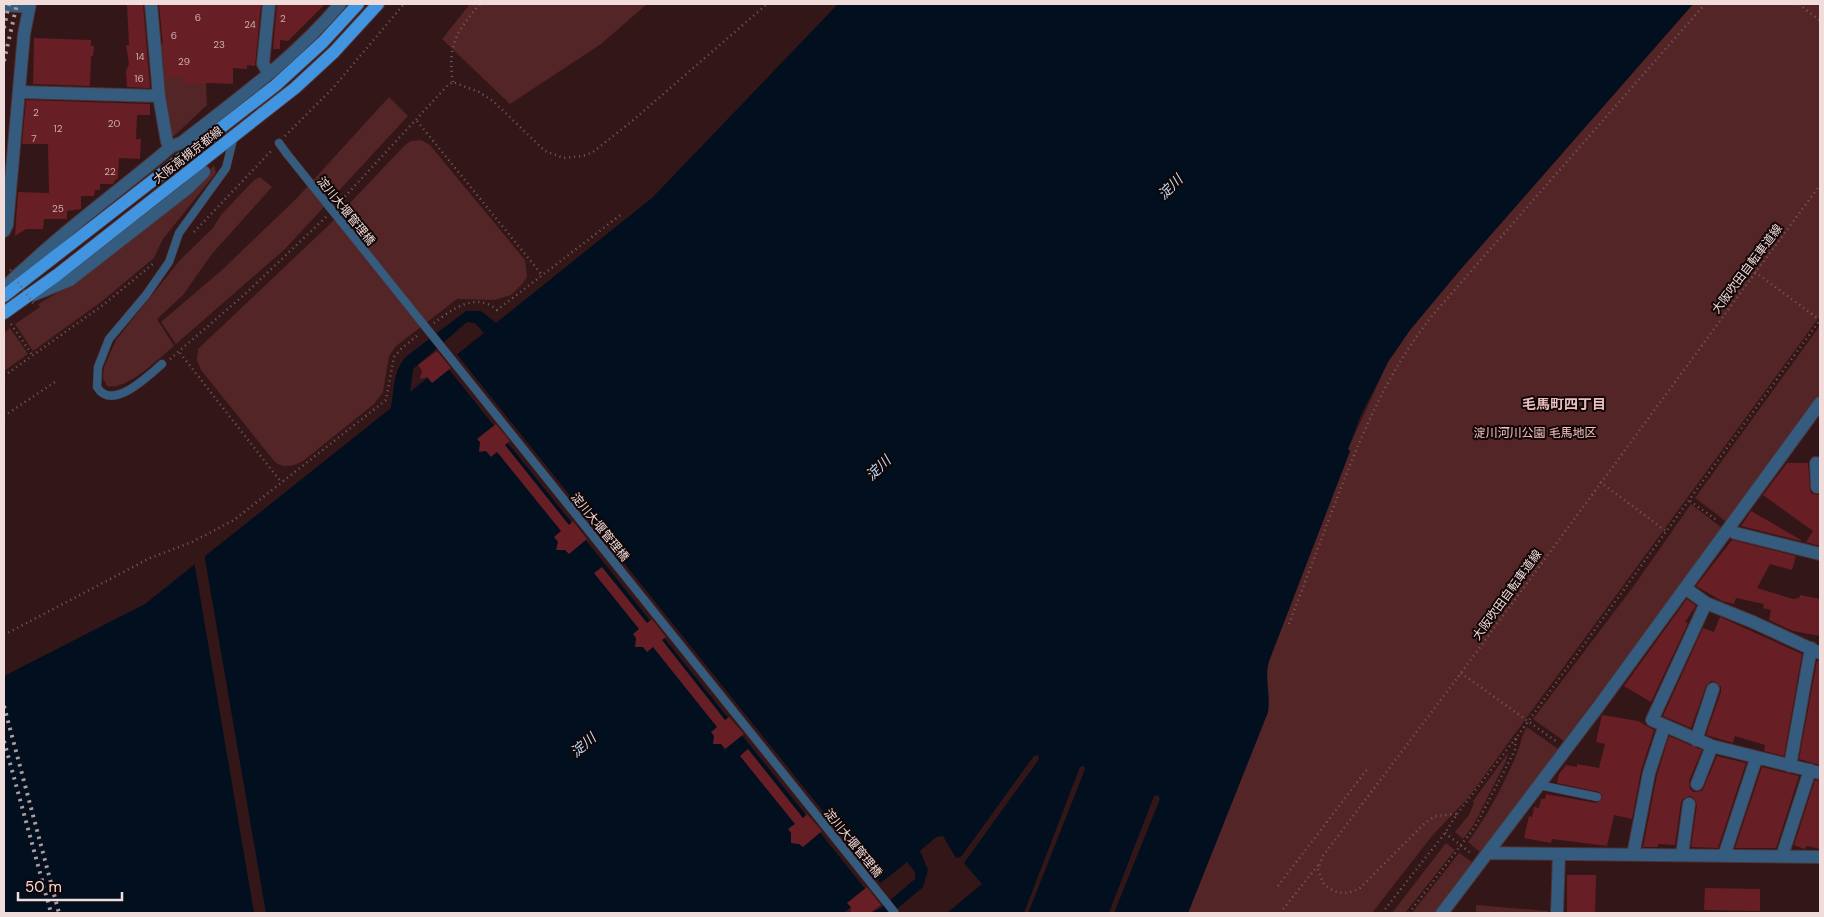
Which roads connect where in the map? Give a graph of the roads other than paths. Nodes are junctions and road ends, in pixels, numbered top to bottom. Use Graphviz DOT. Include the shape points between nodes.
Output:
graph roads {
  1 [pos="151,4"];
  2 [pos="269,4"];
  3 [pos="340,4"];
  4 [pos="358,4"];
  5 [pos="378,4"];
  6 [pos="4,5"];
  7 [pos="29,6"];
  8 [pos="269,73"];
  9 [pos="19,92"];
  10 [pos="159,96"];
  11 [pos="234,136"];
  12 [pos="279,143"];
  13 [pos="172,146"];
  14 [pos="204,172"];
  15 [pos="4,230"];
  16 [pos="4,290"];
  17 [pos="4,296"];
  18 [pos="23,300"];
  19 [pos="4,313"];
  20 [pos="162,364"];
  21 [pos="1820,403"];
  22 [pos="1816,463"];
  23 [pos="1820,487"];
  24 [pos="1727,527"];
  25 [pos="1820,554"];
  26 [pos="1685,588"];
  27 [pos="1706,603"];
  28 [pos="1816,651"];
  29 [pos="1713,689"];
  30 [pos="1664,727"];
  31 [pos="1696,740"];
  32 [pos="1712,746"];
  33 [pos="1756,759"];
  34 [pos="1790,766"];
  35 [pos="1815,771"];
  36 [pos="1697,784"];
  37 [pos="1539,785"];
  38 [pos="1597,797"];
  39 [pos="1689,804"];
  40 [pos="1559,854"];
  41 [pos="1633,855"];
  42 [pos="1682,855"];
  43 [pos="1724,856"];
  44 [pos="1782,856"];
  45 [pos="1820,857"];
  46 [pos="1485,858"];
  47 [pos="895,913"];
  48 [pos="1442,913"];
  49 [pos="1556,913"];
  1 -- 10 [label="street"];
  2 -- 8 [label="street" via="263,64"];
  3 -- 8 [label="street"];
  4 -- 17 [label="main road, 大阪高槻京都線" via="276,85"];
  5 -- 11 [label="main road, 大阪高槻京都線" via="315,71"];
  6 -- 7 [label="street"];
  7 -- 9 [label="street"];
  8 -- 13 [label="street" via="181,143"];
  9 -- 10 [label="street"];
  9 -- 15 [label="street"];
  10 -- 13 [label="street" via="167,142"];
  11 -- 18 [label="main road, 大阪高槻京都線"];
  11 -- 20 [label="lane" via="226,168 179,233 169,262 108,339 98,367 98,386 108,396 121,394"];
  12 -- 47 [label="lane, 淀川大堰管理橋, bridge"];
  13 -- 16 [label="street" via="49,246 10,280"];
  14 -- 18 [label="street" via="70,280"];
  18 -- 19 [label="main road, 大阪高槻京都線"];
  21 -- 24 [label="street"];
  22 -- 23 [label="street" via="1817,487"];
  24 -- 25 [label="street" via="1735,534"];
  24 -- 26 [label="street"];
  26 -- 27 [label="street"];
  26 -- 37 [label="street"];
  27 -- 28 [label="street"];
  27 -- 30 [label="street" via="1652,720"];
  28 -- 34 [label="street"];
  29 -- 31 [label="street"];
  30 -- 31 [label="street"];
  30 -- 41 [label="street" via="1649,773"];
  31 -- 32 [label="street"];
  32 -- 33 [label="street"];
  32 -- 36 [label="street"];
  33 -- 34 [label="street"];
  33 -- 43 [label="street"];
  34 -- 35 [label="street"];
  35 -- 44 [label="street"];
  37 -- 38 [label="lane"];
  37 -- 46 [label="street"];
  39 -- 42 [label="street"];
  40 -- 41 [label="street"];
  40 -- 46 [label="street"];
  40 -- 49 [label="street"];
  41 -- 42 [label="street"];
  42 -- 43 [label="street"];
  43 -- 44 [label="street"];
  44 -- 45 [label="street"];
  46 -- 48 [label="street"];
}
